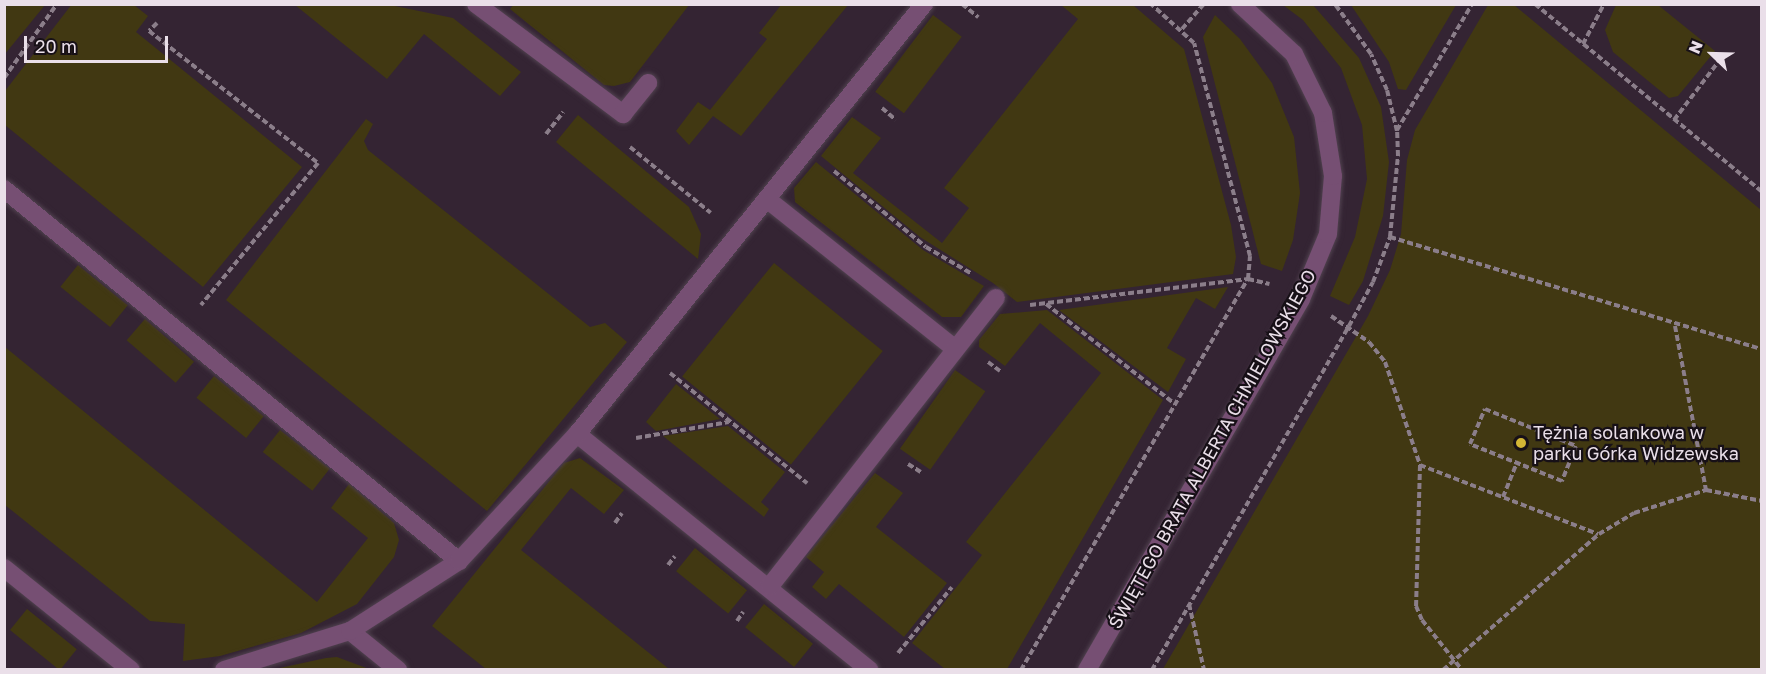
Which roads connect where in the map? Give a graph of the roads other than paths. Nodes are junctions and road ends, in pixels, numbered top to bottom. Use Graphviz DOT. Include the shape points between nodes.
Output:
graph roads {
  1 [pos="476,4"];
  2 [pos="924,4"];
  3 [pos="1239,4"];
  4 [pos="648,83"];
  5 [pos="4,189"];
  6 [pos="768,200"];
  7 [pos="996,298"];
  8 [pos="955,349"];
  9 [pos="584,440"];
  10 [pos="459,561"];
  11 [pos="4,568"];
  12 [pos="770,586"];
  13 [pos="350,631"];
  14 [pos="131,669"];
  15 [pos="224,669"];
  16 [pos="398,669"];
  17 [pos="870,669"];
  18 [pos="1087,669"];
  1 -- 4 [label="street" via="622,114"];
  2 -- 6 [label="street"];
  3 -- 18 [label="street, ŚWIĘTEGO BRATA ALBERTA CHMIELOWSKIEGO" via="1294,54 1323,113 1333,176 1325,242 1301,299"];
  5 -- 10 [label="street"];
  6 -- 8 [label="street"];
  6 -- 9 [label="street" via="644,352"];
  7 -- 8 [label="street"];
  8 -- 12 [label="street"];
  9 -- 10 [label="street"];
  9 -- 12 [label="street"];
  10 -- 13 [label="street"];
  11 -- 14 [label="street"];
  12 -- 17 [label="street"];
  13 -- 15 [label="street"];
  13 -- 16 [label="street"];
}
